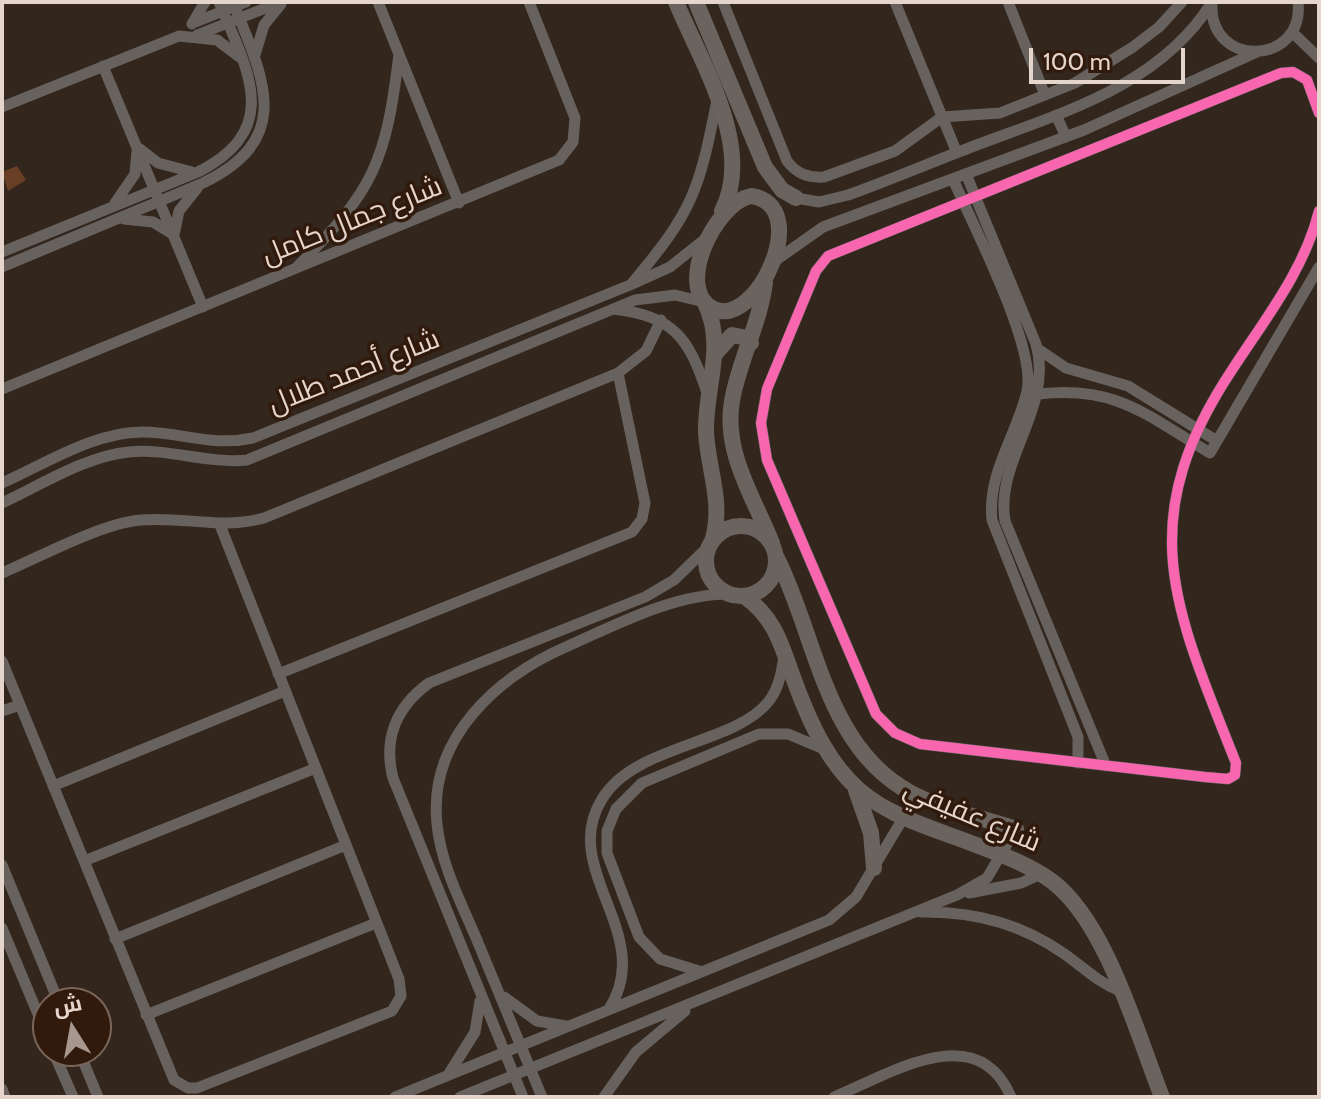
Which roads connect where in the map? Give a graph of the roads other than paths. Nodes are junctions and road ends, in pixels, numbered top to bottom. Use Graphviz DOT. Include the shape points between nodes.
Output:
graph roads {
  1 [pos="205,2"];
  2 [pos="282,2"];
  3 [pos="529,2"];
  4 [pos="676,2"];
  5 [pos="696,2"];
  6 [pos="723,2"];
  7 [pos="895,2"];
  8 [pos="1008,2"];
  9 [pos="1182,2"];
  10 [pos="1212,2"];
  11 [pos="1298,2"];
  12 [pos="379,3"];
  13 [pos="232,9"];
  14 [pos="194,29"];
  15 [pos="1292,32"];
  16 [pos="1257,52"];
  17 [pos="399,54"];
  18 [pos="248,58"];
  19 [pos="1319,58"];
  20 [pos="103,66"];
  21 [pos="1045,95"];
  22 [pos="717,100"];
  23 [pos="2,107"];
  24 [pos="1319,113"];
  25 [pos="1056,115"];
  26 [pos="942,117"];
  27 [pos="1066,137"];
  28 [pos="137,146"];
  29 [pos="957,153"];
  30 [pos="966,174"];
  31 [pos="200,177"];
  32 [pos="772,177"];
  33 [pos="953,179"];
  34 [pos="154,189"];
  35 [pos="976,197"];
  36 [pos="796,198"];
  37 [pos="768,201"];
  38 [pos="160,202"];
  39 [pos="963,202"];
  40 [pos="459,203"];
  41 [pos="111,207"];
  42 [pos="1319,211"];
  43 [pos="115,220"];
  44 [pos="712,229"];
  45 [pos="174,236"];
  46 [pos="2,252"];
  47 [pos="2,267"];
  48 [pos="1319,267"];
  49 [pos="769,269"];
  50 [pos="295,270"];
  51 [pos="630,285"];
  52 [pos="658,295"];
  53 [pos="705,303"];
  54 [pos="203,307"];
  55 [pos="612,309"];
  56 [pos="661,320"];
  57 [pos="751,343"];
  58 [pos="1038,349"];
  59 [pos="716,353"];
  60 [pos="1075,371"];
  61 [pos="618,373"];
  62 [pos="390,383"];
  63 [pos="2,389"];
  64 [pos="1071,391"];
  65 [pos="1039,394"];
  66 [pos="396,397"];
  67 [pos="708,397"];
  68 [pos="1196,428"];
  69 [pos="1217,441"];
  70 [pos="1190,442"];
  71 [pos="2,483"];
  72 [pos="2,503"];
  73 [pos="220,525"];
  74 [pos="1008,531"];
  75 [pos="995,536"];
  76 [pos="711,543"];
  77 [pos="774,550"];
  78 [pos="2,573"];
  79 [pos="737,595"];
  80 [pos="785,650"];
  81 [pos="2,661"];
  82 [pos="278,674"];
  83 [pos="285,691"];
  84 [pos="20,705"];
  85 [pos="2,711"];
  86 [pos="1097,745"];
  87 [pos="1080,749"];
  88 [pos="826,750"];
  89 [pos="1078,763"];
  90 [pos="1106,766"];
  91 [pos="316,768"];
  92 [pos="853,785"];
  93 [pos="53,786"];
  94 [pos="917,795"];
  95 [pos="904,817"];
  96 [pos="1016,829"];
  97 [pos="346,845"];
  98 [pos="1003,856"];
  99 [pos="84,861"];
  100 [pos="2,865"];
  101 [pos="874,868"];
  102 [pos="1041,874"];
  103 [pos="957,895"];
  104 [pos="913,912"];
  105 [pos="376,923"];
  106 [pos="2,928"];
  107 [pos="115,939"];
  108 [pos="704,972"];
  109 [pos="52,987"];
  110 [pos="498,990"];
  111 [pos="1120,991"];
  112 [pos="481,996"];
  113 [pos="704,998"];
  114 [pos="32,1000"];
  115 [pos="608,1011"];
  116 [pos="146,1015"];
  117 [pos="570,1026"];
  118 [pos="521,1046"];
  119 [pos="504,1053"];
  120 [pos="60,1067"];
  121 [pos="86,1067"];
  122 [pos="530,1069"];
  123 [pos="513,1075"];
  124 [pos="446,1076"];
  125 [pos="2,1089"];
  126 [pos="5,1097"];
  127 [pos="73,1097"];
  128 [pos="98,1097"];
  129 [pos="395,1097"];
  130 [pos="460,1097"];
  131 [pos="523,1097"];
  132 [pos="542,1097"];
  133 [pos="604,1097"];
  134 [pos="834,1097"];
  135 [pos="1011,1097"];
  136 [pos="1162,1097"];
  1 -- 14 [label="street"];
  2 -- 13 [label="street"];
  2 -- 18 [label="street"];
  3 -- 40 [label="street, شارع جمال كامل" via="575,118 573,142 552,164"];
  4 -- 22 [label="street"];
  5 -- 32 [label="street"];
  6 -- 26 [label="street" via="783,151 803,175 824,177 895,151"];
  7 -- 26 [label="street"];
  8 -- 21 [label="street"];
  9 -- 21 [label="street" via="1122,55"];
  10 -- 16 [label="street" via="1219,34 1240,49"];
  10 -- 25 [label="street" via="1185,37 1146,70"];
  11 -- 15 [label="street"];
  12 -- 17 [label="street"];
  13 -- 14 [label="street"];
  13 -- 18 [label="street"];
  14 -- 18 [label="street"];
  14 -- 20 [label="street"];
  15 -- 16 [label="street" via="1280,44"];
  15 -- 19 [label="street"];
  16 -- 27 [label="street"];
  17 -- 40 [label="street"];
  17 -- 50 [label="street" via="389,127 371,178 341,223"];
  18 -- 31 [label="street" via="253,102 247,131"];
  20 -- 23 [label="street"];
  20 -- 28 [label="street"];
  21 -- 26 [label="street" via="1000,113"];
  22 -- 44 [label="street" via="734,163 732,183"];
  22 -- 51 [label="street" via="707,158 691,204"];
  24 -- 35 [label="street" via="1307,80 1293,72 1281,73"];
  25 -- 27 [label="street"];
  25 -- 29 [label="street"];
  26 -- 29 [label="street"];
  27 -- 30 [label="street"];
  28 -- 31 [label="street" via="170,169"];
  28 -- 34 [label="street"];
  28 -- 41 [label="street" via="135,174"];
  29 -- 36 [label="street" via="834,199"];
  30 -- 33 [label="street"];
  30 -- 35 [label="street"];
  31 -- 34 [label="street"];
  31 -- 38 [label="street"];
  31 -- 45 [label="street" via="179,211"];
  32 -- 36 [label="street"];
  32 -- 37 [label="street"];
  33 -- 39 [label="street"];
  33 -- 49 [label="street" via="823,227"];
  34 -- 38 [label="street"];
  34 -- 41 [label="street"];
  35 -- 39 [label="street"];
  35 -- 58 [label="street"];
  36 -- 37 [label="street"];
  37 -- 44 [label="street" via="742,198"];
  37 -- 49 [label="street, شارع عفيفي" via="779,224"];
  38 -- 43 [label="street"];
  38 -- 45 [label="street"];
  39 -- 75 [label="street" via="1028,365 1027,392 992,486"];
  39 -- 89 [label="street" via="845,246 821,263 767,389 761,423 764,448 876,714 888,728 920,744"];
  40 -- 50 [label="street, شارع جمال كامل"];
  41 -- 46 [label="street"];
  42 -- 68 [label="street" via="1292,279"];
  43 -- 45 [label="street" via="153,222"];
  43 -- 47 [label="street"];
  44 -- 51 [label="street, شارع أحمد طلال" via="670,267"];
  44 -- 53 [label="street" via="698,278"];
  45 -- 54 [label="street"];
  48 -- 69 [label="street"];
  49 -- 53 [label="street" via="751,297 734,311"];
  49 -- 57 [label="street, شارع عفيفي"];
  50 -- 54 [label="street, شارع جمال كامل"];
  51 -- 52 [label="street" via="661,279 665,288"];
  51 -- 62 [label="street, شارع أحمد طلال"];
  52 -- 53 [label="street, شارع أحمد طلال"];
  52 -- 55 [label="street, شارع أحمد طلال"];
  53 -- 59 [label="street" via="713,319"];
  54 -- 63 [label="street, شارع جمال كامل"];
  55 -- 56 [label="street"];
  55 -- 66 [label="street, شارع أحمد طلال"];
  56 -- 61 [label="street" via="646,351"];
  56 -- 67 [label="street" via="690,348"];
  57 -- 59 [label="street" via="732,335"];
  57 -- 77 [label="street, شارع عفيفي" via="732,401 731,436"];
  58 -- 60 [label="street"];
  58 -- 65 [label="street"];
  59 -- 67 [label="street"];
  60 -- 64 [label="street" via="1069,380"];
  60 -- 68 [label="street" via="1128,386"];
  61 -- 73 [label="street" via="264,518"];
  61 -- 82 [label="street" via="645,503 632,532"];
  62 -- 66 [label="street"];
  62 -- 71 [label="street, شارع أحمد طلال" via="253,438 211,443 126,433 95,441"];
  64 -- 65 [label="street"];
  64 -- 70 [label="street" via="1124,402"];
  65 -- 74 [label="street" via="1004,489"];
  66 -- 72 [label="street, شارع أحمد طلال" via="247,460 128,452 97,460"];
  67 -- 76 [label="street" via="706,434 718,500"];
  68 -- 69 [label="street"];
  68 -- 70 [label="street"];
  69 -- 70 [label="street" via="1210,453"];
  70 -- 90 [label="street" via="1173,522 1174,577 1188,639 1237,771 1228,779"];
  73 -- 78 [label="street" via="128,522"];
  73 -- 82 [label="street"];
  74 -- 75 [label="street"];
  74 -- 86 [label="street"];
  75 -- 87 [label="street"];
  76 -- 77 [label="street" via="738,526 761,532"];
  76 -- 79 [label="street" via="707,570 715,585"];
  76 -- 112 [label="street" via="660,589 429,683 397,717 389,747 393,778"];
  77 -- 79 [label="street" via="771,581 759,592"];
  77 -- 94 [label="street, شارع عفيفي" via="848,735 885,776"];
  79 -- 80 [label="street, شارع عفيفي" via="766,614"];
  79 -- 110 [label="street" via="685,599 549,654 487,696 458,734 439,779 437,826 449,873"];
  80 -- 88 [label="street, شارع عفيفي"];
  80 -- 115 [label="street" via="776,688 758,712 631,770 610,787 596,810 590,849 624,958 621,986"];
  81 -- 84 [label="street"];
  82 -- 83 [label="street"];
  83 -- 91 [label="street"];
  83 -- 93 [label="street"];
  84 -- 85 [label="street"];
  84 -- 93 [label="street"];
  86 -- 87 [label="street"];
  86 -- 90 [label="street"];
  87 -- 89 [label="street"];
  88 -- 92 [label="street, شارع عفيفي"];
  88 -- 108 [label="street" via="788,734 759,734 642,783 616,809 607,831 607,853 639,937 660,959"];
  89 -- 90 [label="street"];
  91 -- 97 [label="street"];
  91 -- 99 [label="street"];
  92 -- 95 [label="street, شارع عفيفي"];
  92 -- 101 [label="street" via="869,825"];
  93 -- 99 [label="street"];
  94 -- 95 [label="street"];
  94 -- 96 [label="street, شارع عفيفي"];
  95 -- 98 [label="street, شارع عفيفي"];
  95 -- 101 [label="street"];
  96 -- 98 [label="street"];
  97 -- 105 [label="street"];
  97 -- 107 [label="street"];
  98 -- 102 [label="street, شارع عفيفي"];
  98 -- 103 [label="street" via="987,878"];
  99 -- 107 [label="street"];
  100 -- 109 [label="street"];
  101 -- 108 [label="street" via="856,897 829,920"];
  102 -- 103 [label="street"];
  102 -- 111 [label="street, شارع عفيفي" via="1085,916"];
  103 -- 104 [label="street"];
  104 -- 111 [label="street" via="955,913 1008,924"];
  104 -- 113 [label="street"];
  105 -- 116 [label="street"];
  105 -- 116 [label="street" via="401,987 398,1004 384,1015 197,1088 174,1080"];
  106 -- 114 [label="street"];
  107 -- 116 [label="street"];
  108 -- 115 [label="street"];
  110 -- 117 [label="street" via="537,1021"];
  110 -- 118 [label="street"];
  111 -- 136 [label="street, شارع عفيفي"];
  112 -- 119 [label="street"];
  112 -- 124 [label="street" via="468,1048"];
  113 -- 122 [label="street"];
  113 -- 133 [label="street" via="649,1039"];
  115 -- 117 [label="street"];
  117 -- 118 [label="street"];
  118 -- 119 [label="street"];
  118 -- 122 [label="street"];
  119 -- 123 [label="street"];
  119 -- 124 [label="street"];
  120 -- 127 [label="street"];
  121 -- 128 [label="street"];
  122 -- 123 [label="street"];
  122 -- 132 [label="street"];
  123 -- 130 [label="street"];
  123 -- 131 [label="street"];
  124 -- 129 [label="street"];
  125 -- 126 [label="street"];
  134 -- 135 [label="street" via="929,1059 958,1054 992,1067"];
}
